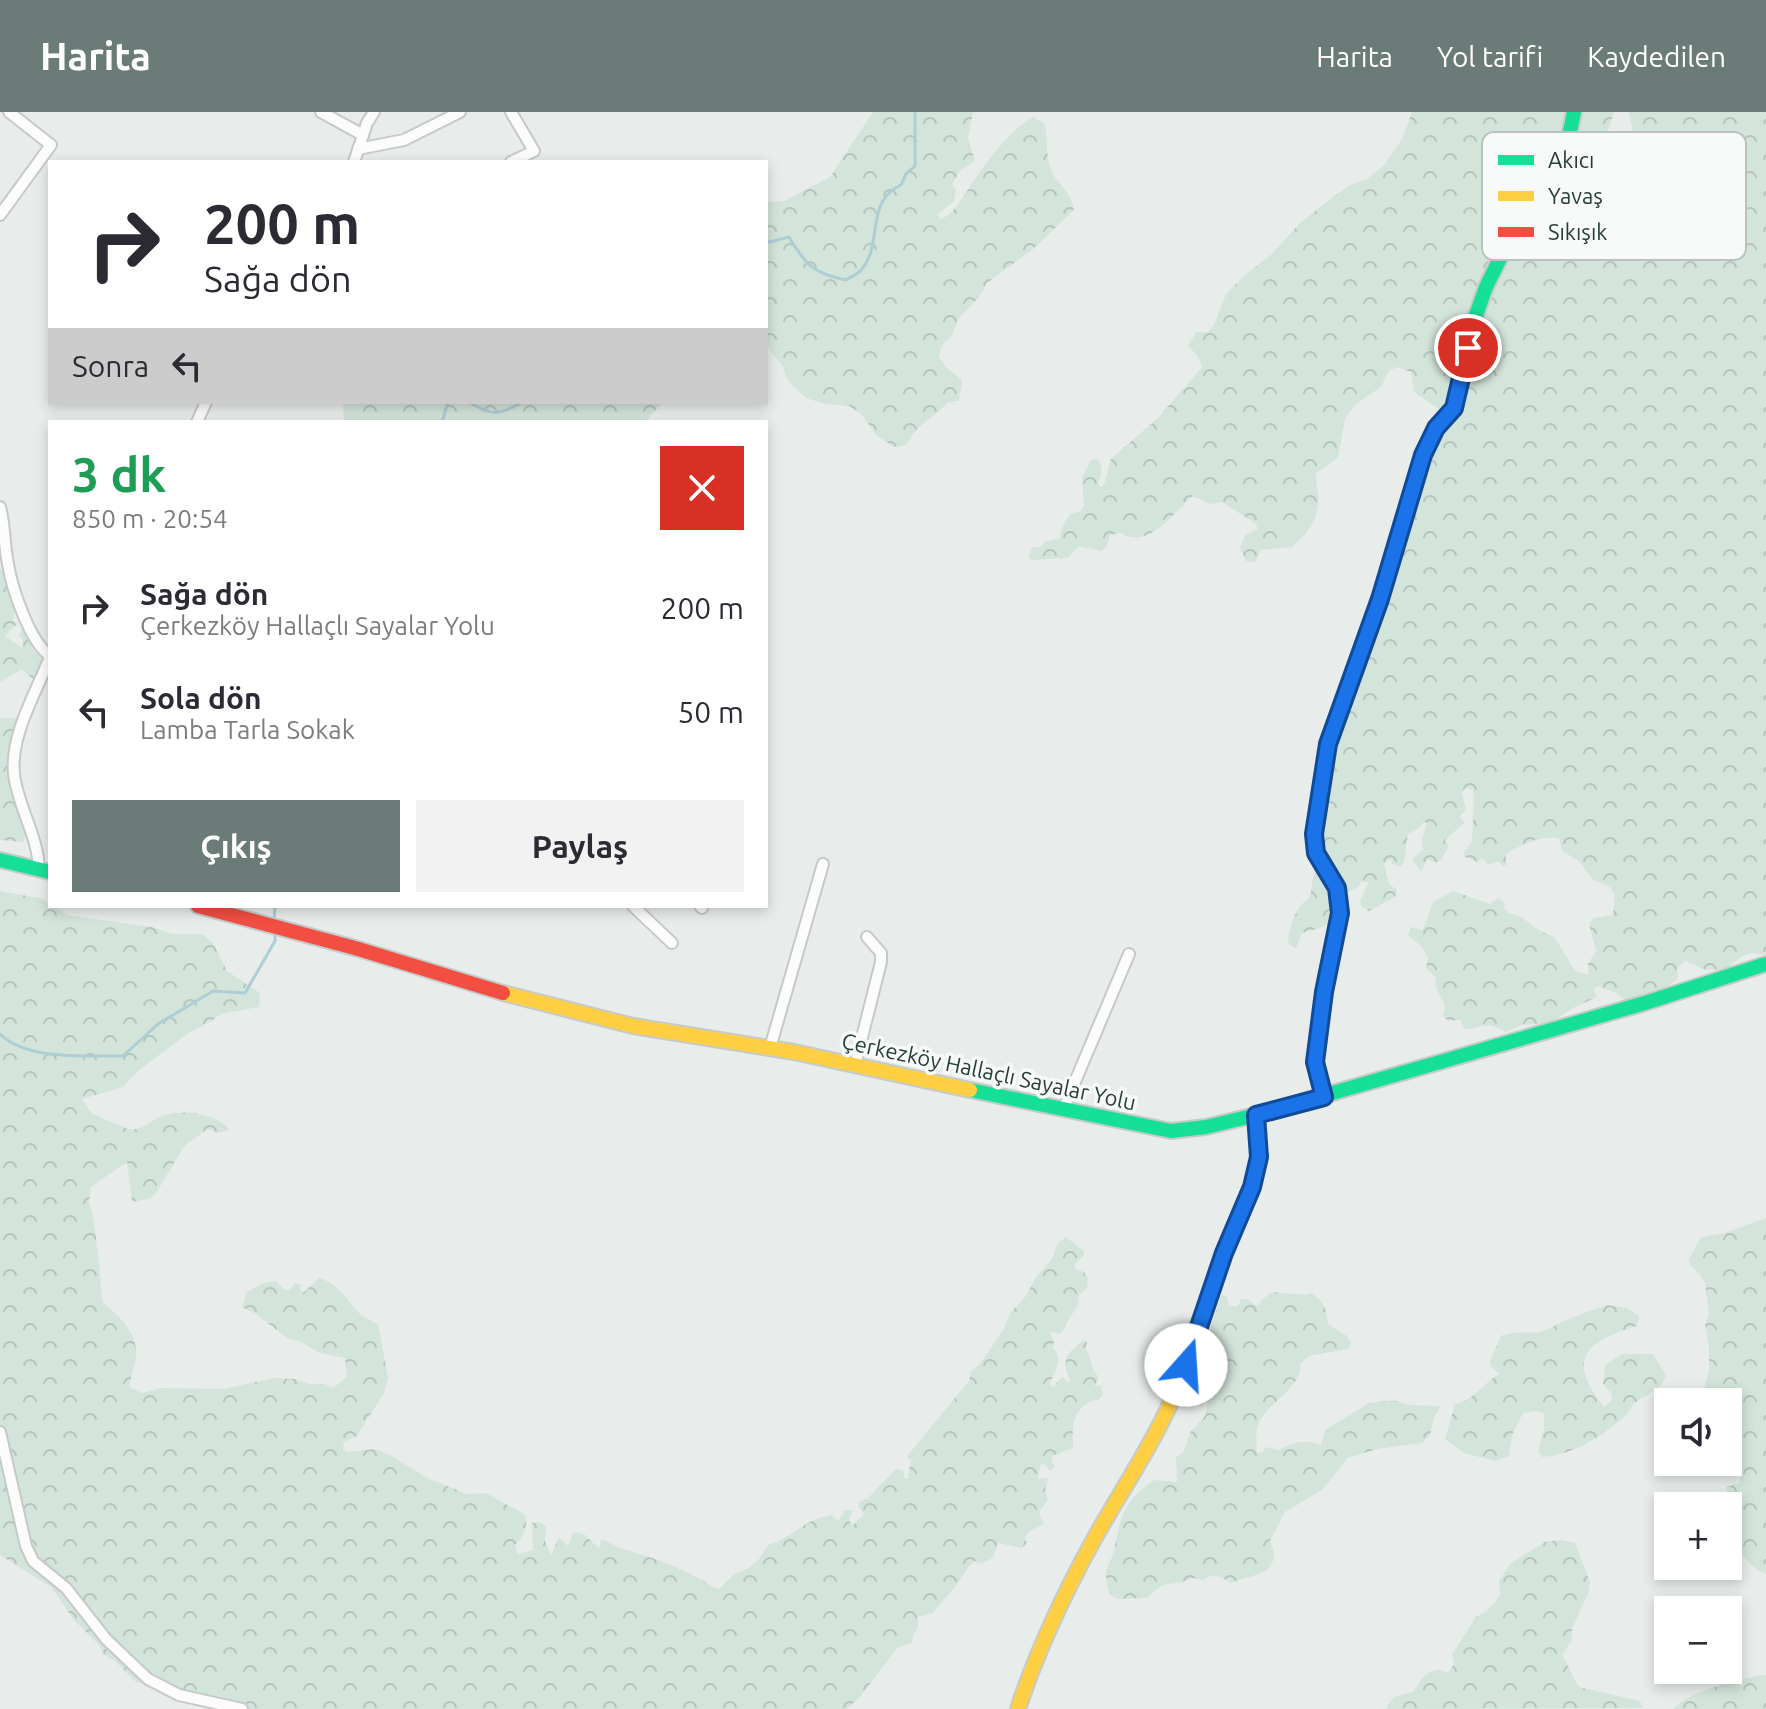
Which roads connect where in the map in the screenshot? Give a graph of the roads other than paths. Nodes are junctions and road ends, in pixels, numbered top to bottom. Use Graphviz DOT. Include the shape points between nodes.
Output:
graph roads {
  1 [pos="9,112"];
  2 [pos="321,112"];
  3 [pos="374,112"];
  4 [pos="460,112"];
  5 [pos="511,112"];
  6 [pos="1574,112"];
  7 [pos="1570,132"];
  8 [pos="363,135"];
  9 [pos="358,149"];
  10 [pos="355,160"];
  11 [pos="515,160"];
  12 [pos="0,215"];
  13 [pos="1499,260"];
  14 [pos="0,507"];
  15 [pos="48,655"];
  16 [pos="48,662"];
  17 [pos="0,860"];
  18 [pos="823,864"];
  19 [pos="44,870"];
  20 [pos="206,908"];
  21 [pos="635,908"];
  22 [pos="867,937"];
  23 [pos="672,943"];
  24 [pos="1129,954"];
  25 [pos="1766,964"];
  26 [pos="770,1048"];
  27 [pos="855,1065"];
  28 [pos="1324,1097"];
  29 [pos="1063,1110"];
  30 [pos="1256,1115"];
  31 [pos="0,1432"];
  32 [pos="242,1709"];
  33 [pos="1018,1709"];
  1 -- 12 [label="street" via="51,145"];
  2 -- 8 [label="street"];
  3 -- 8 [label="street"];
  4 -- 9 [label="street" via="404,140"];
  5 -- 11 [label="street" via="534,151"];
  6 -- 7 [label="street"];
  8 -- 9 [label="street"];
  9 -- 10 [label="street"];
  13 -- 28 [label="street" via="1475,318 1454,408 1436,428 1423,455 1380,599 1328,744 1314,834 1316,853 1337,888 1340,913 1315,1062"];
  14 -- 15 [label="street" via="8,569 33,638"];
  16 -- 19 [label="street" via="16,741 14,774"];
  17 -- 19 [label="street"];
  18 -- 26 [label="street"];
  20 -- 26 [label="street, Çerkezköy Hallaçlı Sayalar Yolu" via="536,1002 633,1026"];
  21 -- 23 [label="street"];
  22 -- 27 [label="street" via="881,953 881,962"];
  24 -- 29 [label="street"];
  25 -- 28 [label="street, Çerkezköy Hallaçlı Sayalar Yolu"];
  26 -- 27 [label="street, Çerkezköy Hallaçlı Sayalar Yolu"];
  27 -- 29 [label="street, Çerkezköy Hallaçlı Sayalar Yolu"];
  28 -- 30 [label="street, Çerkezköy Hallaçlı Sayalar Yolu"];
  29 -- 30 [label="street, Çerkezköy Hallaçlı Sayalar Yolu" via="1171,1131"];
  30 -- 33 [label="street" via="1259,1157 1252,1187 1178,1387 1153,1443 1074,1579"];
  31 -- 32 [label="street" via="33,1561 66,1588 106,1639 148,1679 179,1695"];
}
